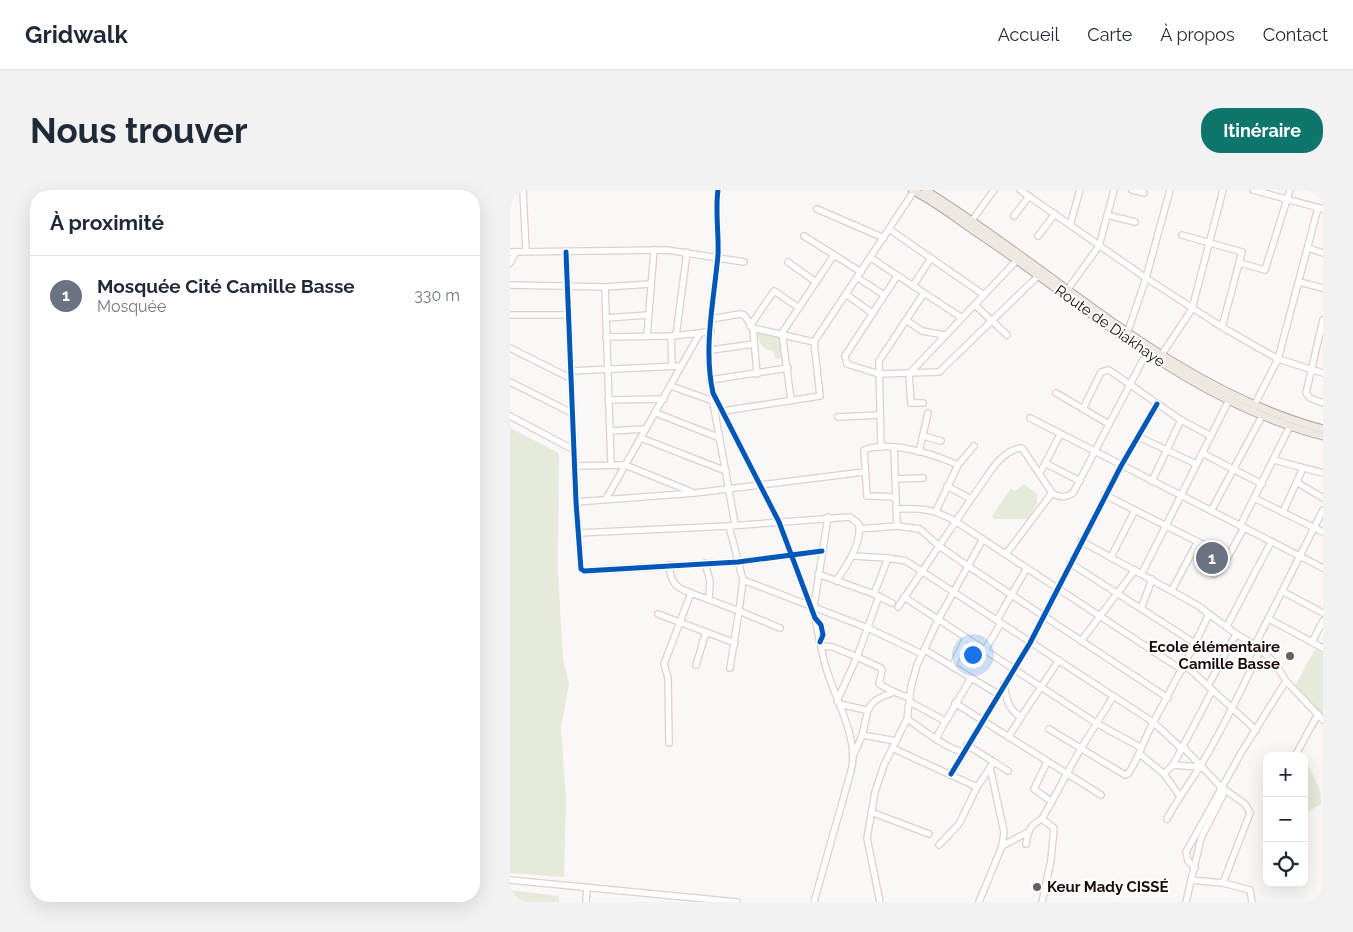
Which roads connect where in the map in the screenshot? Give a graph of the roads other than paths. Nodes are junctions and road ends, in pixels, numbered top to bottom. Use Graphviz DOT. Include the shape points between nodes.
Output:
graph roads {
  1 [pos="523,190"];
  2 [pos="718,190"];
  3 [pos="913,190"];
  4 [pos="925,190"];
  5 [pos="994,190"];
  6 [pos="1020,190"];
  7 [pos="1080,190"];
  8 [pos="1114,190"];
  9 [pos="1132,190"];
  10 [pos="1170,190"];
  11 [pos="1223,190"];
  12 [pos="1253,190"];
  13 [pos="1290,190"];
  14 [pos="1144,192"];
  15 [pos="1029,196"];
  16 [pos="1287,199"];
  17 [pos="1321,208"];
  18 [pos="817,209"];
  19 [pos="1055,214"];
  20 [pos="1108,215"];
  21 [pos="1014,216"];
  22 [pos="971,222"];
  23 [pos="1135,222"];
  24 [pos="1070,225"];
  25 [pos="889,229"];
  26 [pos="1182,235"];
  27 [pos="804,236"];
  28 [pos="1038,236"];
  29 [pos="884,238"];
  30 [pos="1209,243"];
  31 [pos="1099,246"];
  32 [pos="1308,248"];
  33 [pos="654,250"];
  34 [pos="526,251"];
  35 [pos="513,252"];
  36 [pos="566,252"];
  37 [pos="687,252"];
  38 [pos="1323,253"];
  39 [pos="834,255"];
  40 [pos="718,256"];
  41 [pos="871,258"];
  42 [pos="931,258"];
  43 [pos="1017,260"];
  44 [pos="744,262"];
  45 [pos="788,262"];
  46 [pos="510,263"];
  47 [pos="1240,263"];
  48 [pos="860,275"];
  49 [pos="898,276"];
  50 [pos="1038,276"];
  51 [pos="1146,278"];
  52 [pos="816,282"];
  53 [pos="1299,282"];
  54 [pos="510,284"];
  55 [pos="651,284"];
  56 [pos="567,286"];
  57 [pos="913,286"];
  58 [pos="605,287"];
  59 [pos="1323,288"];
  60 [pos="1068,289"];
  61 [pos="924,293"];
  62 [pos="847,294"];
  63 [pos="884,295"];
  64 [pos="984,295"];
  65 [pos="975,305"];
  66 [pos="799,308"];
  67 [pos="1192,309"];
  68 [pos="872,313"];
  69 [pos="510,315"];
  70 [pos="648,315"];
  71 [pos="567,316"];
  72 [pos="606,318"];
  73 [pos="962,318"];
  74 [pos="711,319"];
  75 [pos="906,320"];
  76 [pos="993,320"];
  77 [pos="1323,320"];
  78 [pos="752,327"];
  79 [pos="1222,327"];
  80 [pos="700,332"];
  81 [pos="711,332"];
  82 [pos="782,333"];
  83 [pos="1127,334"];
  84 [pos="945,335"];
  85 [pos="1007,335"];
  86 [pos="647,336"];
  87 [pos="673,336"];
  88 [pos="606,337"];
  89 [pos="814,342"];
  90 [pos="754,344"];
  91 [pos="510,348"];
  92 [pos="710,350"];
  93 [pos="1147,352"];
  94 [pos="1162,354"];
  95 [pos="1278,359"];
  96 [pos="672,366"];
  97 [pos="680,366"];
  98 [pos="788,368"];
  99 [pos="607,369"];
  100 [pos="1310,369"];
  101 [pos="570,371"];
  102 [pos="1323,373"];
  103 [pos="758,374"];
  104 [pos="879,374"];
  105 [pos="909,374"];
  106 [pos="570,378"];
  107 [pos="710,380"];
  108 [pos="510,382"];
  109 [pos="1129,384"];
  110 [pos="671,386"];
  111 [pos="1056,393"];
  112 [pos="1229,398"];
  113 [pos="664,399"];
  114 [pos="608,400"];
  115 [pos="792,400"];
  116 [pos="716,402"];
  117 [pos="923,403"];
  118 [pos="1323,403"];
  119 [pos="1157,404"];
  120 [pos="1254,406"];
  121 [pos="1083,409"];
  122 [pos="722,411"];
  123 [pos="572,413"];
  124 [pos="656,413"];
  125 [pos="928,414"];
  126 [pos="880,415"];
  127 [pos="510,416"];
  128 [pos="1262,416"];
  129 [pos="838,417"];
  130 [pos="1030,418"];
  131 [pos="1181,420"];
  132 [pos="1109,424"];
  133 [pos="1290,426"];
  134 [pos="646,429"];
  135 [pos="1323,429"];
  136 [pos="610,431"];
  137 [pos="1060,435"];
  138 [pos="922,436"];
  139 [pos="1210,436"];
  140 [pos="1323,436"];
  141 [pos="1139,437"];
  142 [pos="641,438"];
  143 [pos="720,438"];
  144 [pos="941,442"];
  145 [pos="974,446"];
  146 [pos="881,447"];
  147 [pos="894,448"];
  148 [pos="574,450"];
  149 [pos="1167,450"];
  150 [pos="919,452"];
  151 [pos="1094,452"];
  152 [pos="1202,453"];
  153 [pos="1274,460"];
  154 [pos="1045,463"];
  155 [pos="611,464"];
  156 [pos="1196,464"];
  157 [pos="625,465"];
  158 [pos="958,465"];
  159 [pos="575,466"];
  160 [pos="1121,466"];
  161 [pos="1303,468"];
  162 [pos="1235,470"];
  163 [pos="726,471"];
  164 [pos="864,472"];
  165 [pos="1040,473"];
  166 [pos="1323,473"];
  167 [pos="924,478"];
  168 [pos="895,480"];
  169 [pos="1080,481"];
  170 [pos="1152,481"];
  171 [pos="1298,483"];
  172 [pos="1262,484"];
  173 [pos="762,486"];
  174 [pos="947,486"];
  175 [pos="729,489"];
  176 [pos="695,493"];
  177 [pos="1052,494"];
  178 [pos="1105,496"];
  179 [pos="1180,496"];
  180 [pos="896,497"];
  181 [pos="1254,498"];
  182 [pos="1323,498"];
  183 [pos="606,499"];
  184 [pos="971,499"];
  185 [pos="576,502"];
  186 [pos="896,509"];
  187 [pos="1135,510"];
  188 [pos="1323,510"];
  189 [pos="936,511"];
  190 [pos="1211,511"];
  191 [pos="1283,512"];
  192 [pos="828,518"];
  193 [pos="955,521"];
  194 [pos="779,522"];
  195 [pos="732,525"];
  196 [pos="897,526"];
  197 [pos="1166,526"];
  198 [pos="1242,527"];
  199 [pos="1315,528"];
  200 [pos="859,529"];
  201 [pos="1323,532"];
  202 [pos="578,533"];
  203 [pos="983,540"];
  204 [pos="1081,542"];
  205 [pos="1271,542"];
  206 [pos="1197,543"];
  207 [pos="939,546"];
  208 [pos="822,551"];
  209 [pos="1006,554"];
  210 [pos="791,555"];
  211 [pos="852,556"];
  212 [pos="1111,557"];
  213 [pos="1228,557"];
  214 [pos="1300,557"];
  215 [pos="888,558"];
  216 [pos="738,562"];
  217 [pos="705,563"];
  218 [pos="1070,563"];
  219 [pos="669,565"];
  220 [pos="968,566"];
  221 [pos="1027,568"];
  222 [pos="1323,568"];
  223 [pos="1135,570"];
  224 [pos="922,572"];
  225 [pos="1142,573"];
  226 [pos="818,574"];
  227 [pos="1214,574"];
  228 [pos="1152,579"];
  229 [pos="744,580"];
  230 [pos="836,581"];
  231 [pos="1057,588"];
  232 [pos="1172,590"];
  233 [pos="1282,591"];
  234 [pos="691,593"];
  235 [pos="954,593"];
  236 [pos="1117,593"];
  237 [pos="877,595"];
  238 [pos="1011,595"];
  239 [pos="904,597"];
  240 [pos="709,599"];
  241 [pos="892,603"];
  242 [pos="812,606"];
  243 [pos="898,607"];
  244 [pos="1141,609"];
  245 [pos="739,611"];
  246 [pos="1323,613"];
  247 [pos="658,614"];
  248 [pos="1209,614"];
  249 [pos="1043,616"];
  250 [pos="1099,617"];
  251 [pos="1269,619"];
  252 [pos="938,620"];
  253 [pos="679,621"];
  254 [pos="999,621"];
  255 [pos="1323,621"];
  256 [pos="1227,626"];
  257 [pos="780,628"];
  258 [pos="868,628"];
  259 [pos="706,632"];
  260 [pos="1236,634"];
  261 [pos="966,638"];
  262 [pos="1081,641"];
  263 [pos="1312,642"];
  264 [pos="735,643"];
  265 [pos="1030,643"];
  266 [pos="820,644"];
  267 [pos="1196,644"];
  268 [pos="1255,645"];
  269 [pos="1323,648"];
  270 [pos="1261,649"];
  271 [pos="984,650"];
  272 [pos="924,652"];
  273 [pos="857,657"];
  274 [pos="1059,660"];
  275 [pos="696,665"];
  276 [pos="952,667"];
  277 [pos="1183,667"];
  278 [pos="730,668"];
  279 [pos="1013,668"];
  280 [pos="970,678"];
  281 [pos="1286,681"];
  282 [pos="1004,684"];
  283 [pos="1041,687"];
  284 [pos="1210,688"];
  285 [pos="894,692"];
  286 [pos="998,694"];
  287 [pos="1113,697"];
  288 [pos="1168,698"];
  289 [pos="910,700"];
  290 [pos="838,702"];
  291 [pos="955,704"];
  292 [pos="1232,709"];
  293 [pos="866,710"];
  294 [pos="1318,714"];
  295 [pos="1021,717"];
  296 [pos="907,719"];
  297 [pos="1323,720"];
  298 [pos="945,721"];
  299 [pos="982,721"];
  300 [pos="1153,722"];
  301 [pos="1096,723"];
  302 [pos="1049,729"];
  303 [pos="1256,730"];
  304 [pos="862,735"];
  305 [pos="1009,736"];
  306 [pos="936,738"];
  307 [pos="896,740"];
  308 [pos="669,743"];
  309 [pos="967,745"];
  310 [pos="892,748"];
  311 [pos="1182,748"];
  312 [pos="1080,750"];
  313 [pos="963,751"];
  314 [pos="1140,751"];
  315 [pos="1297,752"];
  316 [pos="854,754"];
  317 [pos="1048,762"];
  318 [pos="992,764"];
  319 [pos="1174,765"];
  320 [pos="1201,766"];
  321 [pos="1008,770"];
  322 [pos="951,774"];
  323 [pos="1068,774"];
  324 [pos="1164,774"];
  325 [pos="977,787"];
  326 [pos="1221,788"];
  327 [pos="1179,795"];
  328 [pos="1101,796"];
  329 [pos="1052,802"];
  330 [pos="871,812"];
  331 [pos="1167,818"];
  332 [pos="1042,819"];
  333 [pos="1028,832"];
  334 [pos="929,834"];
  335 [pos="1026,844"];
  336 [pos="939,845"];
  337 [pos="1002,846"];
  338 [pos="1195,868"];
  339 [pos="510,880"];
  340 [pos="1191,880"];
  341 [pos="1223,883"];
  342 [pos="587,887"];
  343 [pos="702,900"];
  344 [pos="586,902"];
  345 [pos="733,902"];
  346 [pos="814,902"];
  347 [pos="880,902"];
  348 [pos="979,902"];
  349 [pos="1042,902"];
  350 [pos="1186,902"];
  351 [pos="1252,902"];
  1 -- 34 [label="street"];
  2 -- 40 [label="street"];
  3 -- 25 [label="street"];
  3 -- 43 [label="main road, Route de Diakhaye"];
  4 -- 22 [label="main road, Route de Diakhaye"];
  5 -- 22 [label="street"];
  6 -- 15 [label="street"];
  7 -- 24 [label="street"];
  8 -- 20 [label="street"];
  9 -- 14 [label="street"];
  10 -- 51 [label="street"];
  11 -- 30 [label="street"];
  12 -- 16 [label="street"];
  13 -- 16 [label="street"];
  15 -- 19 [label="street"];
  15 -- 21 [label="street"];
  16 -- 17 [label="street"];
  16 -- 47 [label="street" via="1265,270"];
  17 -- 32 [label="street"];
  18 -- 29 [label="street"];
  19 -- 24 [label="street"];
  19 -- 28 [label="street"];
  20 -- 23 [label="street"];
  20 -- 31 [label="street"];
  22 -- 60 [label="main road, Route de Diakhaye"];
  24 -- 31 [label="street"];
  25 -- 29 [label="street"];
  25 -- 42 [label="street"];
  26 -- 30 [label="street"];
  27 -- 39 [label="street"];
  29 -- 41 [label="street"];
  30 -- 47 [label="street" via="1240,250 1243,254"];
  30 -- 67 [label="street"];
  31 -- 51 [label="street"];
  31 -- 60 [label="street"];
  32 -- 38 [label="street"];
  32 -- 53 [label="street"];
  33 -- 36 [label="street"];
  33 -- 37 [label="street"];
  33 -- 55 [label="street"];
  34 -- 35 [label="street"];
  34 -- 36 [label="street"];
  35 -- 46 [label="street"];
  36 -- 56 [label="street"];
  37 -- 40 [label="street"];
  37 -- 87 [label="street"];
  39 -- 48 [label="street"];
  39 -- 52 [label="street"];
  40 -- 44 [label="street"];
  40 -- 74 [label="street"];
  41 -- 48 [label="street"];
  41 -- 49 [label="street"];
  42 -- 57 [label="street"];
  42 -- 64 [label="street"];
  43 -- 50 [label="main road, Route de Diakhaye"];
  43 -- 64 [label="street"];
  45 -- 52 [label="street"];
  47 -- 79 [label="street"];
  48 -- 62 [label="street"];
  48 -- 63 [label="street"];
  49 -- 57 [label="street"];
  49 -- 63 [label="street"];
  50 -- 76 [label="street"];
  50 -- 83 [label="main road, Route de Diakhaye"];
  51 -- 67 [label="street"];
  51 -- 83 [label="street"];
  52 -- 66 [label="street"];
  53 -- 59 [label="street"];
  53 -- 95 [label="street"];
  54 -- 56 [label="street"];
  55 -- 58 [label="street"];
  55 -- 70 [label="street"];
  56 -- 58 [label="street"];
  56 -- 71 [label="street"];
  57 -- 61 [label="street"];
  58 -- 72 [label="street"];
  60 -- 83 [label="main road, Route de Diakhaye"];
  61 -- 73 [label="street"];
  61 -- 75 [label="street"];
  62 -- 68 [label="street"];
  62 -- 89 [label="street"];
  63 -- 68 [label="street"];
  64 -- 65 [label="street"];
  65 -- 73 [label="street"];
  65 -- 76 [label="street"];
  66 -- 78 [label="street" via="774,291"];
  66 -- 82 [label="street"];
  67 -- 79 [label="street"];
  67 -- 94 [label="street"];
  68 -- 104 [label="street" via="845,356 847,364"];
  69 -- 71 [label="street"];
  70 -- 72 [label="street"];
  70 -- 86 [label="street"];
  71 -- 101 [label="street"];
  72 -- 88 [label="street"];
  73 -- 84 [label="street"];
  74 -- 78 [label="street" via="740,314"];
  74 -- 81 [label="street"];
  75 -- 84 [label="street" via="922,331"];
  75 -- 104 [label="street" via="879,362"];
  76 -- 85 [label="street"];
  76 -- 105 [label="street" via="939,372"];
  77 -- 100 [label="street"];
  78 -- 82 [label="street"];
  78 -- 90 [label="street"];
  79 -- 95 [label="street"];
  80 -- 81 [label="street"];
  80 -- 87 [label="street"];
  80 -- 97 [label="street"];
  81 -- 92 [label="street"];
  82 -- 89 [label="street"];
  82 -- 98 [label="street"];
  83 -- 93 [label="main road, Route de Diakhaye"];
  83 -- 94 [label="main road, Route de Diakhaye"];
  84 -- 105 [label="street"];
  86 -- 87 [label="street"];
  86 -- 88 [label="street"];
  87 -- 96 [label="street"];
  88 -- 99 [label="street"];
  89 -- 115 [label="street" via="821,393"];
  90 -- 92 [label="street"];
  90 -- 103 [label="street"];
  91 -- 106 [label="street"];
  92 -- 107 [label="street"];
  93 -- 109 [label="street"];
  93 -- 112 [label="main road, Route de Diakhaye" via="1194,383"];
  94 -- 112 [label="main road, Route de Diakhaye"];
  95 -- 100 [label="street"];
  95 -- 120 [label="street"];
  96 -- 97 [label="street"];
  96 -- 99 [label="street"];
  97 -- 110 [label="street"];
  98 -- 103 [label="street"];
  98 -- 115 [label="street"];
  99 -- 101 [label="street"];
  99 -- 114 [label="street"];
  100 -- 102 [label="street"];
  100 -- 118 [label="street" via="1306,393"];
  101 -- 106 [label="street"];
  103 -- 107 [label="street"];
  104 -- 105 [label="street"];
  104 -- 126 [label="street"];
  105 -- 117 [label="street" via="911,402"];
  106 -- 123 [label="street"];
  107 -- 116 [label="street"];
  108 -- 123 [label="street"];
  109 -- 119 [label="street"];
  109 -- 121 [label="street" via="1105,370"];
  109 -- 132 [label="street"];
  110 -- 113 [label="street"];
  110 -- 116 [label="street"];
  111 -- 121 [label="street"];
  112 -- 120 [label="main road, Route de Diakhaye"];
  112 -- 128 [label="main road, Route de Diakhaye"];
  112 -- 139 [label="street"];
  113 -- 114 [label="street"];
  113 -- 124 [label="street"];
  114 -- 136 [label="street"];
  115 -- 122 [label="street"];
  116 -- 122 [label="street"];
  116 -- 143 [label="street"];
  119 -- 131 [label="street"];
  119 -- 141 [label="street"];
  120 -- 135 [label="main road, Route de Diakhaye"];
  121 -- 132 [label="street"];
  122 -- 173 [label="street"];
  123 -- 148 [label="street"];
  124 -- 134 [label="street"];
  124 -- 143 [label="street"];
  125 -- 138 [label="street"];
  126 -- 129 [label="street"];
  126 -- 146 [label="street"];
  127 -- 148 [label="street"];
  128 -- 133 [label="main road, Route de Diakhaye"];
  128 -- 162 [label="street"];
  130 -- 137 [label="street"];
  131 -- 139 [label="street"];
  131 -- 149 [label="street"];
  132 -- 151 [label="street"];
  133 -- 140 [label="main road, Route de Diakhaye"];
  133 -- 153 [label="street"];
  134 -- 136 [label="street"];
  134 -- 142 [label="street"];
  136 -- 155 [label="street"];
  137 -- 151 [label="street"];
  137 -- 154 [label="street"];
  138 -- 144 [label="street"];
  138 -- 150 [label="street"];
  139 -- 152 [label="street"];
  141 -- 149 [label="street"];
  141 -- 160 [label="street"];
  142 -- 157 [label="street"];
  142 -- 163 [label="street"];
  143 -- 163 [label="street"];
  145 -- 158 [label="street"];
  146 -- 147 [label="street"];
  146 -- 164 [label="street" via="864,450"];
  147 -- 150 [label="street"];
  147 -- 168 [label="street"];
  148 -- 159 [label="street"];
  149 -- 156 [label="street"];
  149 -- 170 [label="street"];
  150 -- 158 [label="street"];
  151 -- 160 [label="street"];
  151 -- 169 [label="street"];
  152 -- 156 [label="street"];
  152 -- 162 [label="street"];
  153 -- 161 [label="street"];
  153 -- 172 [label="street"];
  154 -- 165 [label="street"];
  154 -- 169 [label="street"];
  155 -- 157 [label="street"];
  155 -- 159 [label="street"];
  156 -- 179 [label="street"];
  157 -- 176 [label="street"];
  157 -- 183 [label="street"];
  158 -- 174 [label="street"];
  159 -- 185 [label="street"];
  160 -- 170 [label="street"];
  160 -- 178 [label="street"];
  161 -- 166 [label="street"];
  161 -- 171 [label="street"];
  162 -- 172 [label="street"];
  162 -- 190 [label="street"];
  163 -- 175 [label="street"];
  164 -- 173 [label="street"];
  164 -- 180 [label="street" via="867,496"];
  165 -- 177 [label="street"];
  165 -- 184 [label="street" via="1022,448 1014,448 1005,454"];
  167 -- 168 [label="street"];
  168 -- 180 [label="street"];
  169 -- 177 [label="street" via="1068,497"];
  170 -- 179 [label="street"];
  171 -- 182 [label="street"];
  171 -- 191 [label="street"];
  172 -- 181 [label="street"];
  173 -- 175 [label="street"];
  173 -- 194 [label="street"];
  174 -- 184 [label="street"];
  174 -- 189 [label="street"];
  175 -- 176 [label="street"];
  175 -- 195 [label="street"];
  176 -- 183 [label="street"];
  177 -- 209 [label="street"];
  178 -- 187 [label="street"];
  178 -- 204 [label="street"];
  179 -- 190 [label="street"];
  179 -- 197 [label="street"];
  180 -- 186 [label="street"];
  181 -- 191 [label="street"];
  181 -- 198 [label="street"];
  183 -- 185 [label="street"];
  184 -- 193 [label="street"];
  185 -- 202 [label="street"];
  186 -- 189 [label="street"];
  186 -- 196 [label="street"];
  187 -- 197 [label="street"];
  187 -- 212 [label="street"];
  188 -- 199 [label="street"];
  189 -- 193 [label="street"];
  190 -- 198 [label="street"];
  191 -- 199 [label="street"];
  192 -- 194 [label="street"];
  192 -- 200 [label="street" via="850,517 859,524"];
  192 -- 208 [label="street"];
  193 -- 203 [label="street"];
  193 -- 207 [label="street"];
  194 -- 195 [label="street"];
  194 -- 210 [label="street"];
  195 -- 202 [label="street"];
  195 -- 216 [label="street"];
  196 -- 200 [label="street"];
  196 -- 207 [label="street" via="920,529"];
  197 -- 206 [label="street"];
  197 -- 225 [label="street"];
  198 -- 205 [label="street"];
  198 -- 213 [label="street"];
  199 -- 201 [label="street"];
  199 -- 214 [label="street"];
  200 -- 211 [label="street"];
  202 -- 219 [label="street" via="580,566 584,571"];
  203 -- 209 [label="street"];
  203 -- 220 [label="street"];
  204 -- 212 [label="street"];
  204 -- 218 [label="street"];
  205 -- 214 [label="street"];
  205 -- 256 [label="street"];
  206 -- 213 [label="street"];
  206 -- 232 [label="street"];
  207 -- 220 [label="street"];
  207 -- 224 [label="street"];
  208 -- 210 [label="street"];
  208 -- 226 [label="street"];
  209 -- 221 [label="street"];
  210 -- 216 [label="street"];
  210 -- 242 [label="street"];
  211 -- 215 [label="street"];
  211 -- 230 [label="street"];
  212 -- 223 [label="street"];
  213 -- 227 [label="street" via="1220,571"];
  214 -- 222 [label="street"];
  214 -- 233 [label="street"];
  215 -- 224 [label="street" via="906,561"];
  215 -- 237 [label="street"];
  216 -- 217 [label="street"];
  216 -- 229 [label="street"];
  217 -- 219 [label="street"];
  217 -- 240 [label="street" via="710,581"];
  218 -- 231 [label="street"];
  218 -- 236 [label="street"];
  219 -- 234 [label="street" via="674,585"];
  220 -- 235 [label="street"];
  220 -- 238 [label="street"];
  221 -- 231 [label="street"];
  221 -- 238 [label="street"];
  223 -- 225 [label="street"];
  223 -- 236 [label="street"];
  224 -- 235 [label="street"];
  224 -- 239 [label="street"];
  225 -- 228 [label="street"];
  226 -- 230 [label="street"];
  226 -- 242 [label="street"];
  228 -- 232 [label="street"];
  228 -- 244 [label="street"];
  229 -- 242 [label="street"];
  229 -- 245 [label="street"];
  230 -- 237 [label="street"];
  231 -- 249 [label="street"];
  231 -- 250 [label="street"];
  232 -- 248 [label="street"];
  233 -- 246 [label="street"];
  233 -- 251 [label="street"];
  234 -- 240 [label="street"];
  234 -- 253 [label="street"];
  235 -- 252 [label="street"];
  235 -- 254 [label="street"];
  236 -- 244 [label="street"];
  236 -- 250 [label="street"];
  237 -- 241 [label="street"];
  237 -- 258 [label="street"];
  238 -- 249 [label="street"];
  238 -- 254 [label="street"];
  239 -- 243 [label="street"];
  239 -- 252 [label="street"];
  240 -- 245 [label="street"];
  242 -- 258 [label="street"];
  242 -- 266 [label="street" via="823,631"];
  244 -- 267 [label="street"];
  245 -- 257 [label="street"];
  245 -- 264 [label="street"];
  247 -- 253 [label="street"];
  248 -- 256 [label="street"];
  248 -- 267 [label="street"];
  249 -- 262 [label="street"];
  249 -- 265 [label="street"];
  250 -- 262 [label="street"];
  250 -- 277 [label="street"];
  251 -- 263 [label="street"];
  251 -- 268 [label="street"];
  252 -- 261 [label="street"];
  252 -- 272 [label="street"];
  253 -- 259 [label="street"];
  253 -- 308 [label="street" via="664,664 668,678"];
  254 -- 265 [label="street"];
  254 -- 271 [label="street"];
  255 -- 263 [label="street"];
  256 -- 260 [label="street"];
  258 -- 272 [label="street"];
  258 -- 273 [label="street"];
  259 -- 264 [label="street"];
  259 -- 275 [label="street"];
  260 -- 268 [label="street"];
  260 -- 284 [label="street"];
  261 -- 271 [label="street"];
  261 -- 276 [label="street"];
  262 -- 288 [label="street"];
  263 -- 269 [label="street"];
  264 -- 278 [label="street"];
  265 -- 274 [label="street"];
  265 -- 279 [label="street"];
  266 -- 273 [label="street"];
  266 -- 290 [label="street"];
  267 -- 277 [label="street"];
  268 -- 270 [label="street"];
  270 -- 281 [label="street"];
  270 -- 292 [label="street"];
  271 -- 279 [label="street"];
  272 -- 276 [label="street"];
  272 -- 289 [label="street" via="911,687"];
  273 -- 285 [label="street" via="881,668 879,684"];
  273 -- 290 [label="street"];
  274 -- 283 [label="street"];
  274 -- 287 [label="street"];
  276 -- 280 [label="street"];
  277 -- 284 [label="street"];
  277 -- 288 [label="street"];
  279 -- 282 [label="street"];
  279 -- 283 [label="street"];
  280 -- 286 [label="street"];
  280 -- 291 [label="street"];
  281 -- 294 [label="street"];
  281 -- 303 [label="street"];
  282 -- 286 [label="street"];
  282 -- 295 [label="street" via="1010,708"];
  283 -- 295 [label="street"];
  283 -- 301 [label="street"];
  284 -- 292 [label="street"];
  284 -- 311 [label="street"];
  285 -- 289 [label="street"];
  285 -- 293 [label="street" via="875,701"];
  286 -- 299 [label="street"];
  287 -- 300 [label="street"];
  287 -- 301 [label="street"];
  288 -- 300 [label="street"];
  289 -- 296 [label="street"];
  289 -- 298 [label="street"];
  290 -- 293 [label="street"];
  290 -- 316 [label="street"];
  291 -- 298 [label="street"];
  291 -- 299 [label="street"];
  292 -- 303 [label="street"];
  292 -- 320 [label="street"];
  293 -- 304 [label="street"];
  294 -- 297 [label="street"];
  294 -- 315 [label="street"];
  295 -- 305 [label="street"];
  296 -- 306 [label="street"];
  296 -- 307 [label="street"];
  298 -- 306 [label="street"];
  299 -- 305 [label="street"];
  299 -- 309 [label="street"];
  300 -- 311 [label="street"];
  300 -- 314 [label="street"];
  301 -- 312 [label="street"];
  301 -- 314 [label="street"];
  302 -- 312 [label="street"];
  303 -- 326 [label="street"];
  304 -- 307 [label="street"];
  304 -- 316 [label="street"];
  305 -- 317 [label="street"];
  306 -- 313 [label="street" via="954,751"];
  307 -- 310 [label="street"];
  309 -- 313 [label="street"];
  309 -- 318 [label="street"];
  310 -- 322 [label="street"];
  310 -- 330 [label="street" via="884,764"];
  311 -- 319 [label="street"];
  311 -- 320 [label="street"];
  312 -- 314 [label="street" via="1125,775"];
  312 -- 323 [label="street"];
  313 -- 322 [label="street"];
  314 -- 324 [label="street"];
  316 -- 346 [label="street"];
  317 -- 323 [label="street"];
  317 -- 329 [label="street" via="1034,789"];
  318 -- 321 [label="street"];
  318 -- 325 [label="street"];
  318 -- 337 [label="street" via="1004,832"];
  319 -- 320 [label="street"];
  319 -- 324 [label="street"];
  320 -- 326 [label="street"];
  320 -- 327 [label="street"];
  322 -- 325 [label="street"];
  323 -- 328 [label="street"];
  323 -- 329 [label="street"];
  324 -- 327 [label="street"];
  325 -- 336 [label="street" via="959,824"];
  326 -- 338 [label="street" via="1223,795 1202,838"];
  326 -- 338 [label="street" via="1186,852 1188,861"];
  326 -- 341 [label="street" via="1245,804 1250,813"];
  327 -- 331 [label="street"];
  329 -- 332 [label="street"];
  330 -- 334 [label="street"];
  330 -- 347 [label="street" via="867,838"];
  332 -- 333 [label="street" via="1032,823"];
  332 -- 349 [label="street" via="1054,828"];
  333 -- 335 [label="street"];
  333 -- 337 [label="street"];
  337 -- 348 [label="street"];
  338 -- 340 [label="street"];
  339 -- 342 [label="street"];
  340 -- 341 [label="street"];
  340 -- 350 [label="street"];
  341 -- 351 [label="street" via="1250,890"];
  342 -- 343 [label="street"];
  342 -- 344 [label="street"];
  343 -- 345 [label="street"];
}
